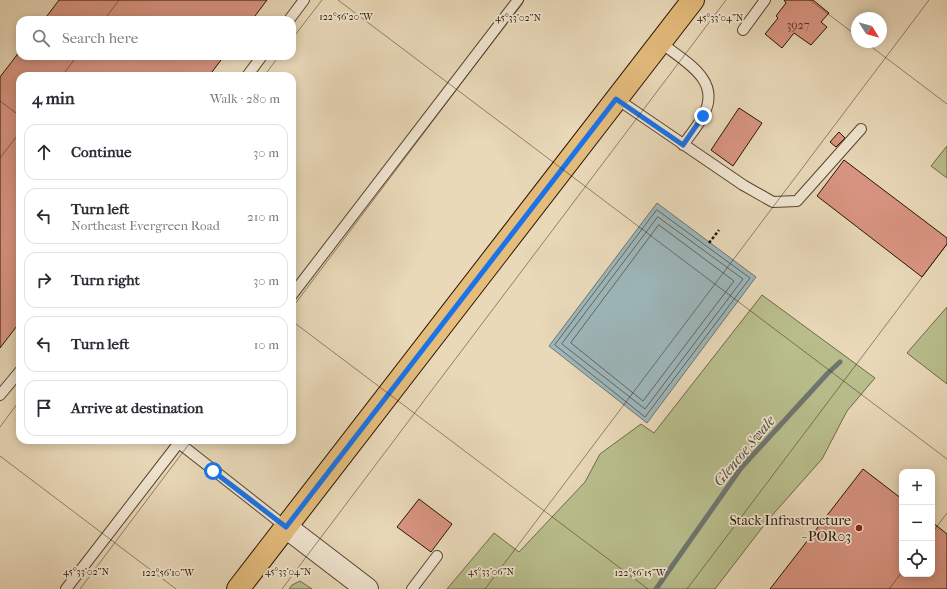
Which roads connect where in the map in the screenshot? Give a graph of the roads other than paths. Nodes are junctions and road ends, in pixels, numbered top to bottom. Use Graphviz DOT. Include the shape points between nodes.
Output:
graph roads {
  1 [pos="304,0"];
  2 [pos="518,0"];
  3 [pos="693,0"];
  4 [pos="766,0"];
  5 [pos="292,16"];
  6 [pos="743,30"];
  7 [pos="660,42"];
  8 [pos="259,60"];
  9 [pos="250,72"];
  10 [pos="616,99"];
  11 [pos="862,129"];
  12 [pos="683,145"];
  13 [pos="296,290"];
  14 [pos="16,376"];
  15 [pos="0,395"];
  16 [pos="178,444"];
  17 [pos="182,444"];
  18 [pos="286,527"];
  19 [pos="437,556"];
  20 [pos="66,589"];
  21 [pos="238,589"];
  22 [pos="366,589"];
  23 [pos="412,589"];
  1 -- 5 [label="lane"];
  2 -- 13 [label="lane"];
  3 -- 7 [label="main road"];
  4 -- 6 [label="lane"];
  7 -- 10 [label="main road"];
  7 -- 12 [label="lane" via="701,74 709,88 709,101 703,116"];
  8 -- 9 [label="lane"];
  10 -- 12 [label="lane"];
  10 -- 18 [label="main road"];
  11 -- 12 [label="lane" via="797,201 773,202"];
  14 -- 15 [label="lane"];
  16 -- 20 [label="lane"];
  17 -- 18 [label="lane"];
  18 -- 21 [label="main road"];
  18 -- 22 [label="street"];
  19 -- 23 [label="lane"];
}
